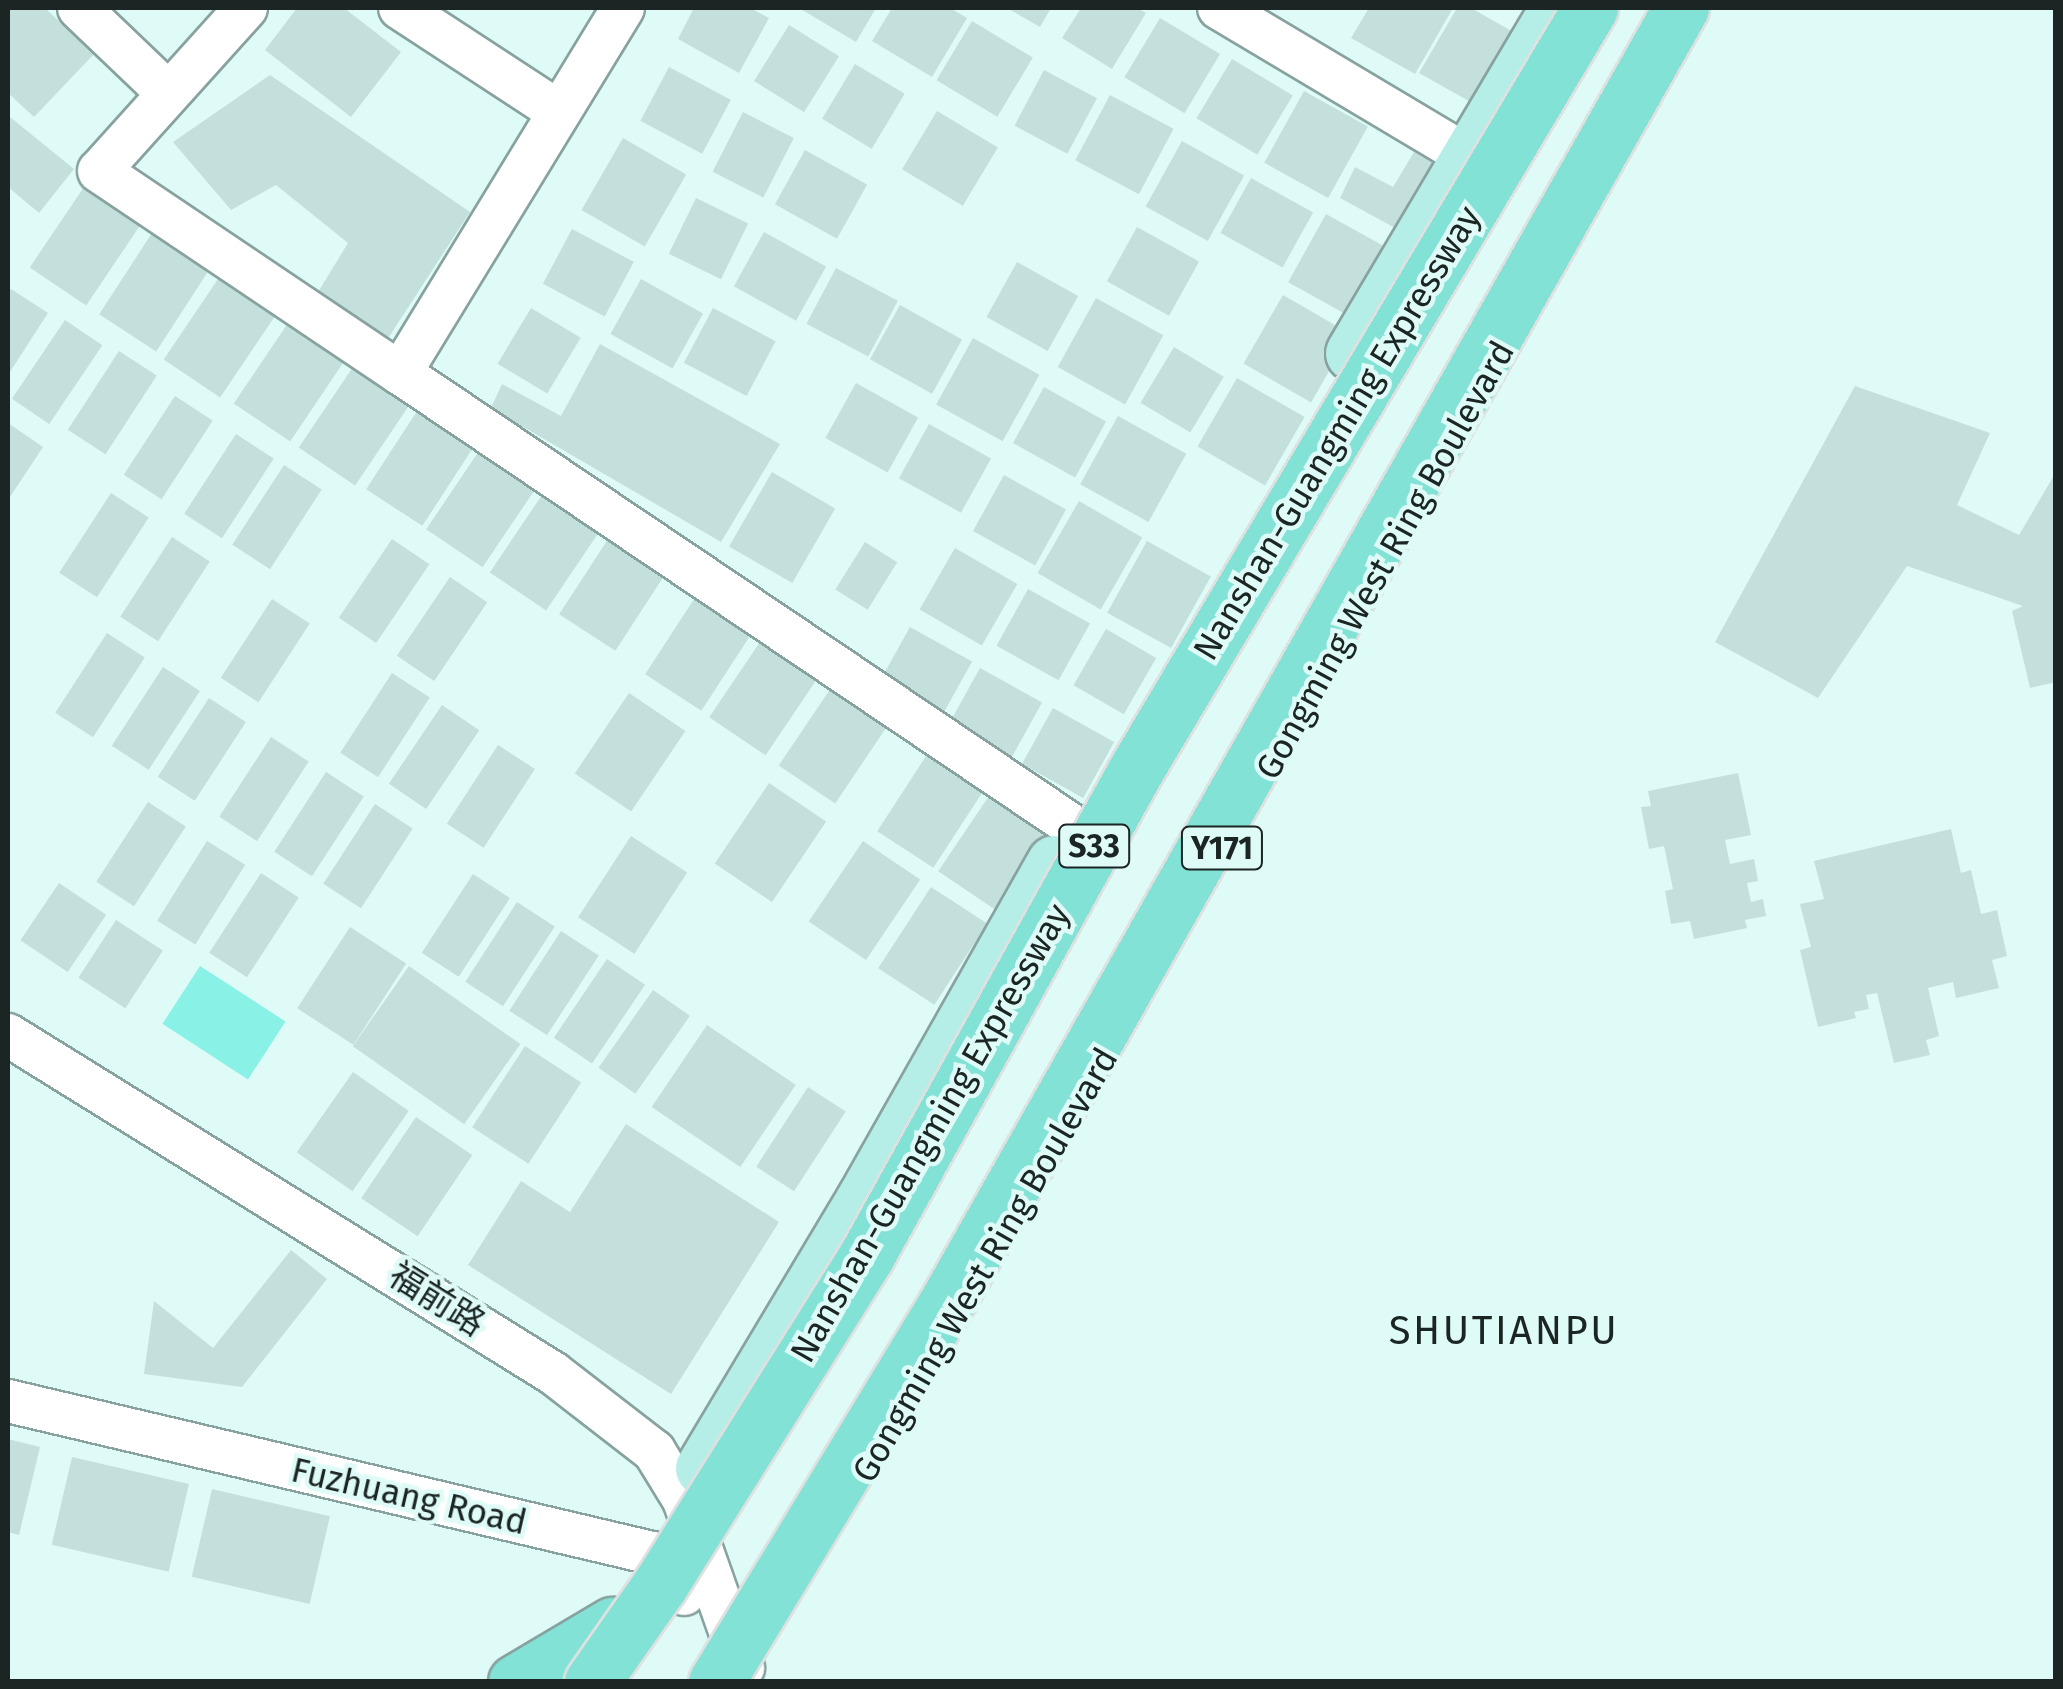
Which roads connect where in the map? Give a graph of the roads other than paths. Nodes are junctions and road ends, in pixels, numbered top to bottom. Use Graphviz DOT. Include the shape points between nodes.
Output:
graph roads {
  1 [pos="79,8"];
  2 [pos="246,8"];
  3 [pos="400,8"];
  4 [pos="622,8"];
  5 [pos="1219,8"];
  6 [pos="1558,8"];
  7 [pos="1590,8"];
  8 [pos="1681,8"];
  9 [pos="1696,8"];
  10 [pos="168,93"];
  11 [pos="559,112"];
  12 [pos="1468,157"];
  13 [pos="400,373"];
  14 [pos="1074,827"];
  15 [pos="8,1036"];
  16 [pos="8,1401"];
  17 [pos="684,1500"];
  18 [pos="652,1553"];
  19 [pos="612,1625"];
  20 [pos="739,1680"];
  21 [pos="516,1682"];
  22 [pos="580,1682"];
  23 [pos="592,1682"];
  1 -- 10 [label="street"];
  2 -- 10 [label="street"];
  3 -- 11 [label="street"];
  4 -- 11 [label="street"];
  5 -- 12 [label="street"];
  6 -- 12 [label="main road"];
  7 -- 23 [label="highway, Nanshan-Guangming Expressway / S33, bridge" via="1137,768 867,1255"];
  8 -- 20 [label="highway, S33, bridge"];
  9 -- 20 [label="main road, Gongming West Ring Boulevard / Y171" via="920,1385"];
  10 -- 13 [label="street" via="99,171"];
  11 -- 13 [label="street"];
  12 -- 14 [label="main road"];
  13 -- 14 [label="street"];
  14 -- 17 [label="main road" via="864,1200"];
  15 -- 17 [label="street, 福前路" via="553,1373 654,1452"];
  16 -- 18 [label="street, Fuzhuang Road"];
  17 -- 18 [label="main road"];
  17 -- 20 [label="street, 福前路"];
  18 -- 19 [label="main road"];
  18 -- 20 [label="street"];
  19 -- 21 [label="highway"];
  19 -- 22 [label="main road"];
}
